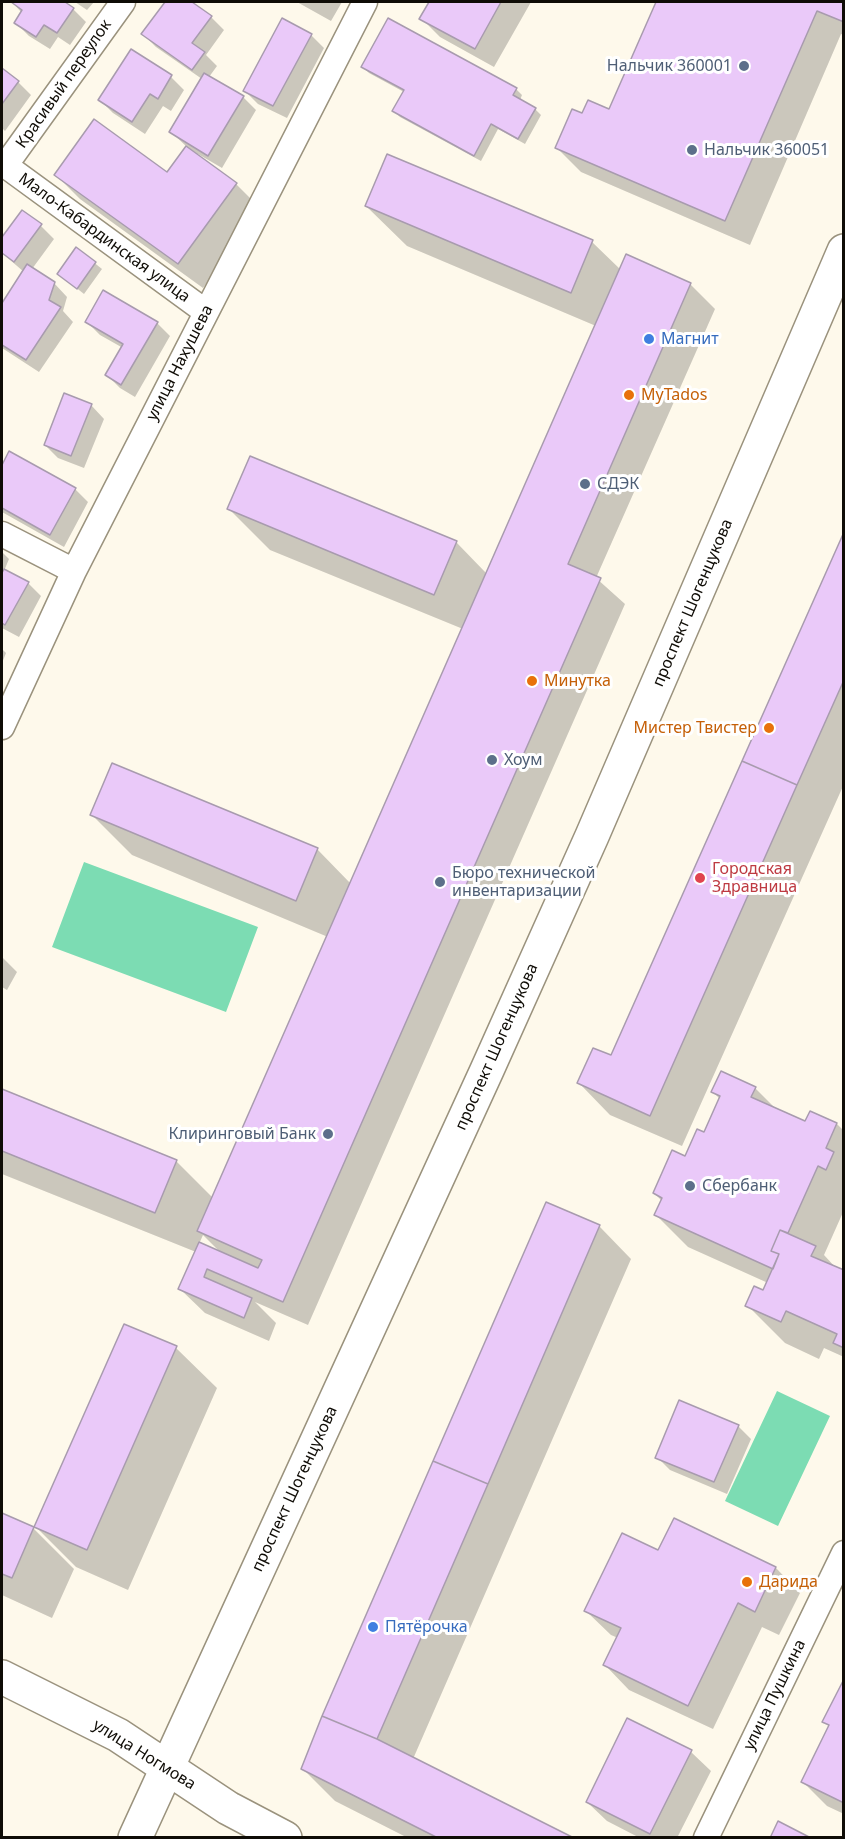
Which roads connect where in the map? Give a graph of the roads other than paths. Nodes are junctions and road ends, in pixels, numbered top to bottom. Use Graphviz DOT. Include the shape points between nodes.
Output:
graph roads {
  1 [pos="123,2"];
  2 [pos="365,2"];
  3 [pos="3,165"];
  4 [pos="843,251"];
  5 [pos="206,312"];
  6 [pos="2,534"];
  7 [pos="74,571"];
  8 [pos="2,727"];
  9 [pos="843,1553"];
  10 [pos="2,1677"];
  11 [pos="167,1768"];
  12 [pos="135,1838"];
  13 [pos="285,1838"];
  14 [pos="706,1838"];
  1 -- 3 [label="street, Красивый переулок"];
  2 -- 5 [label="street, улица Нахушева"];
  3 -- 5 [label="street, Мало-Кабардинская улица"];
  4 -- 11 [label="main road, проспект Шогенцукова" via="592,836"];
  5 -- 7 [label="street, улица Нахушева"];
  6 -- 7 [label="street"];
  7 -- 8 [label="street, улица Нахушева"];
  9 -- 14 [label="street, улица Пушкина"];
  10 -- 11 [label="main road, улица Ногмова" via="118,1736"];
  11 -- 12 [label="main road, проспект Шогенцукова"];
  11 -- 13 [label="main road, улица Ногмова" via="228,1808"];
}
